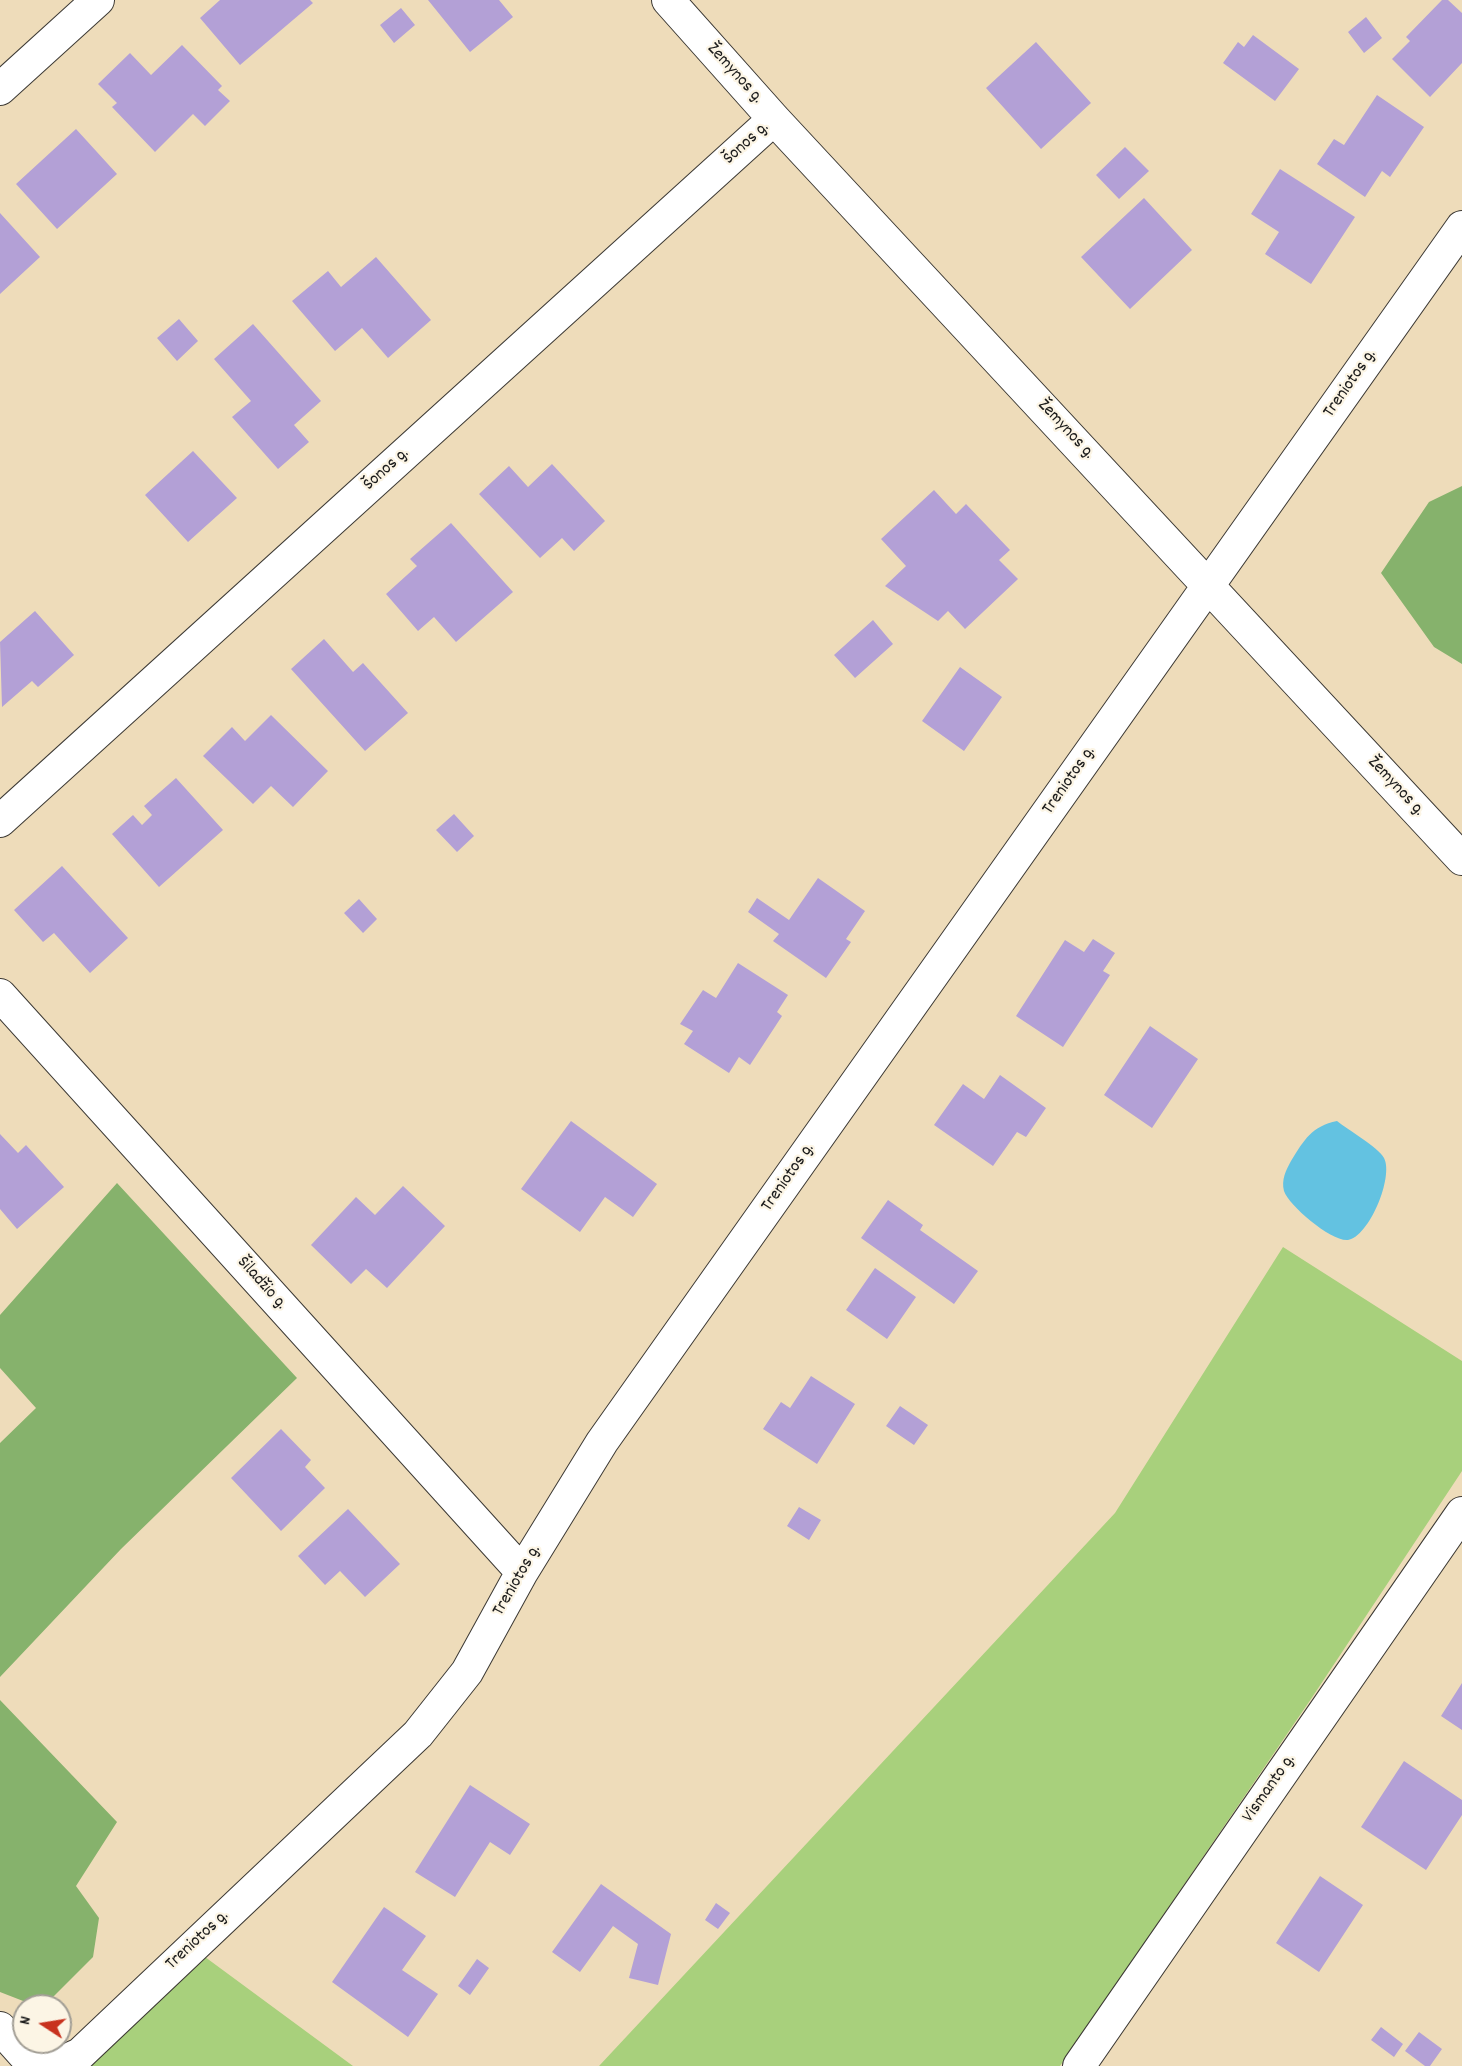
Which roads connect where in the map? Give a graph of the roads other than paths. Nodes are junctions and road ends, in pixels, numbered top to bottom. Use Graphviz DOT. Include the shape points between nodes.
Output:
graph roads {
  1 [pos="98,0"];
  2 [pos="668,0"];
  3 [pos="0,89"];
  4 [pos="774,119"];
  5 [pos="1462,227"];
  6 [pos="1209,585"];
  7 [pos="0,820"];
  8 [pos="1462,860"];
  9 [pos="0,995"];
  10 [pos="1462,1513"];
  11 [pos="522,1572"];
  12 [pos="0,2028"];
  13 [pos="1092,2061"];
  14 [pos="34,2066"];
  15 [pos="53,2066"];
  1 -- 3 [label="street"];
  2 -- 4 [label="street, Žemynos g."];
  4 -- 6 [label="street, Žemynos g."];
  4 -- 7 [label="street, Šonos g."];
  5 -- 6 [label="street, Treniotos g."];
  6 -- 8 [label="street, Žemynos g."];
  6 -- 11 [label="street, Treniotos g." via="602,1442"];
  9 -- 11 [label="street, Šiladžio g."];
  10 -- 13 [label="street, Vismanto g."];
  11 -- 15 [label="street, Treniotos g." via="467,1672 418,1734 80,2054"];
  12 -- 14 [label="street"];
}
